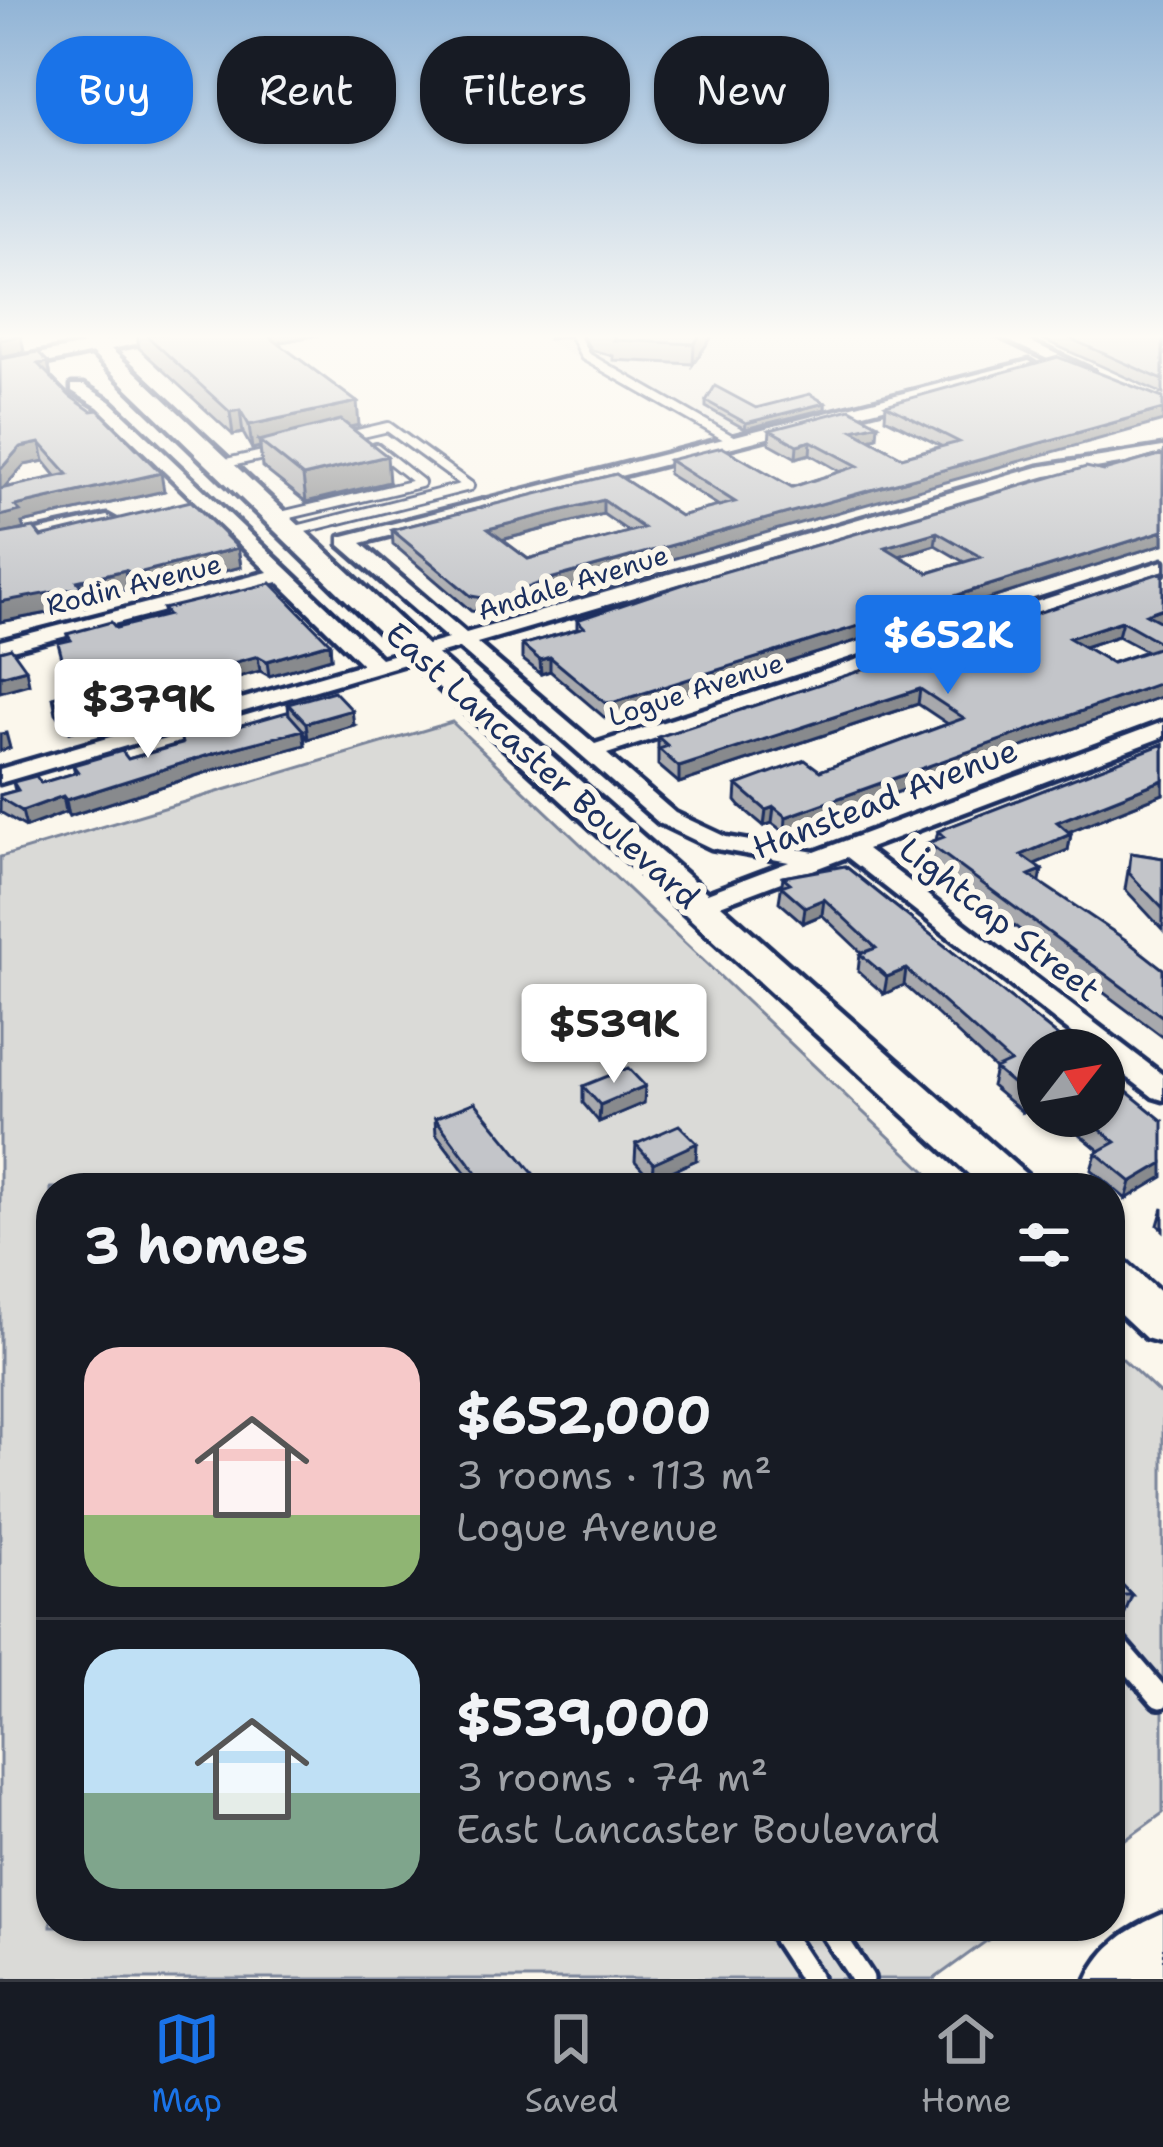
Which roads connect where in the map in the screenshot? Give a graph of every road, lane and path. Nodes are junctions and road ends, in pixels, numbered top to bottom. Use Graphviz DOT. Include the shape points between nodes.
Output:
graph roads {
  1 [pos="128,426"];
  2 [pos="177,426"];
  3 [pos="707,426"];
  4 [pos="795,426"];
  5 [pos="358,434"];
  6 [pos="338,438"];
  7 [pos="734,442"];
  8 [pos="298,448"];
  9 [pos="1163,452"];
  10 [pos="217,465"];
  11 [pos="204,499"];
  12 [pos="182,504"];
  13 [pos="136,514"];
  14 [pos="281,525"];
  15 [pos="0,545"];
  16 [pos="1163,567"];
  17 [pos="281,575"];
  18 [pos="463,645"];
  19 [pos="0,647"];
  20 [pos="421,656"];
  21 [pos="380,668"];
  22 [pos="1163,729"];
  23 [pos="589,753"];
  24 [pos="0,776"];
  25 [pos="850,848"];
  26 [pos="819,860"];
  27 [pos="698,905"];
  28 [pos="1163,1090"];
  29 [pos="995,1173"];
  30 [pos="1125,1290"];
  31 [pos="1163,1324"];
  32 [pos="1125,1656"];
  33 [pos="1160,1697"];
  34 [pos="786,1941"];
  35 [pos="838,1941"];
  36 [pos="1163,1947"];
  37 [pos="811,1979"];
  38 [pos="863,1979"];
  39 [pos="1121,1979"];
  1 -- 11 [label="street, East Lancaster Boulevard"];
  2 -- 10 [label="main road, East Lancaster Boulevard"];
  3 -- 7 [label="lane"];
  4 -- 7 [label="street"];
  5 -- 6 [label="lane"];
  5 -- 14 [label="lane" via="421,483"];
  5 -- 14 [label="lane" via="388,427 469,486 329,522"];
  7 -- 18 [label="street, East Lancaster Boulevard" via="347,541"];
  8 -- 10 [label="lane"];
  9 -- 18 [label="street, Andale Avenue" via="1044,471"];
  10 -- 14 [label="main road, East Lancaster Boulevard"];
  11 -- 12 [label="street"];
  11 -- 17 [label="street, East Lancaster Boulevard"];
  13 -- 15 [label="street"];
  14 -- 20 [label="main road, East Lancaster Boulevard"];
  16 -- 23 [label="street, Logue Avenue"];
  17 -- 19 [label="street, Rodin Avenue"];
  17 -- 21 [label="street, East Lancaster Boulevard"];
  18 -- 20 [label="street, Andale Avenue"];
  18 -- 23 [label="street, East Lancaster Boulevard"];
  20 -- 21 [label="street, Andale Avenue"];
  20 -- 27 [label="main road, East Lancaster Boulevard"];
  21 -- 24 [label="street, Andale Avenue"];
  22 -- 25 [label="street, Hanstead Avenue"];
  23 -- 26 [label="street, East Lancaster Boulevard" via="667,818 720,844"];
  25 -- 26 [label="street, Hanstead Avenue"];
  25 -- 28 [label="street, Lightcap Street"];
  26 -- 27 [label="street, Hanstead Avenue"];
  27 -- 29 [label="main road, East Lancaster Boulevard"];
  30 -- 31 [label="main road"];
  32 -- 33 [label="lane"];
  34 -- 37 [label="lane"];
  35 -- 38 [label="lane"];
  36 -- 39 [label="main road"];
}
